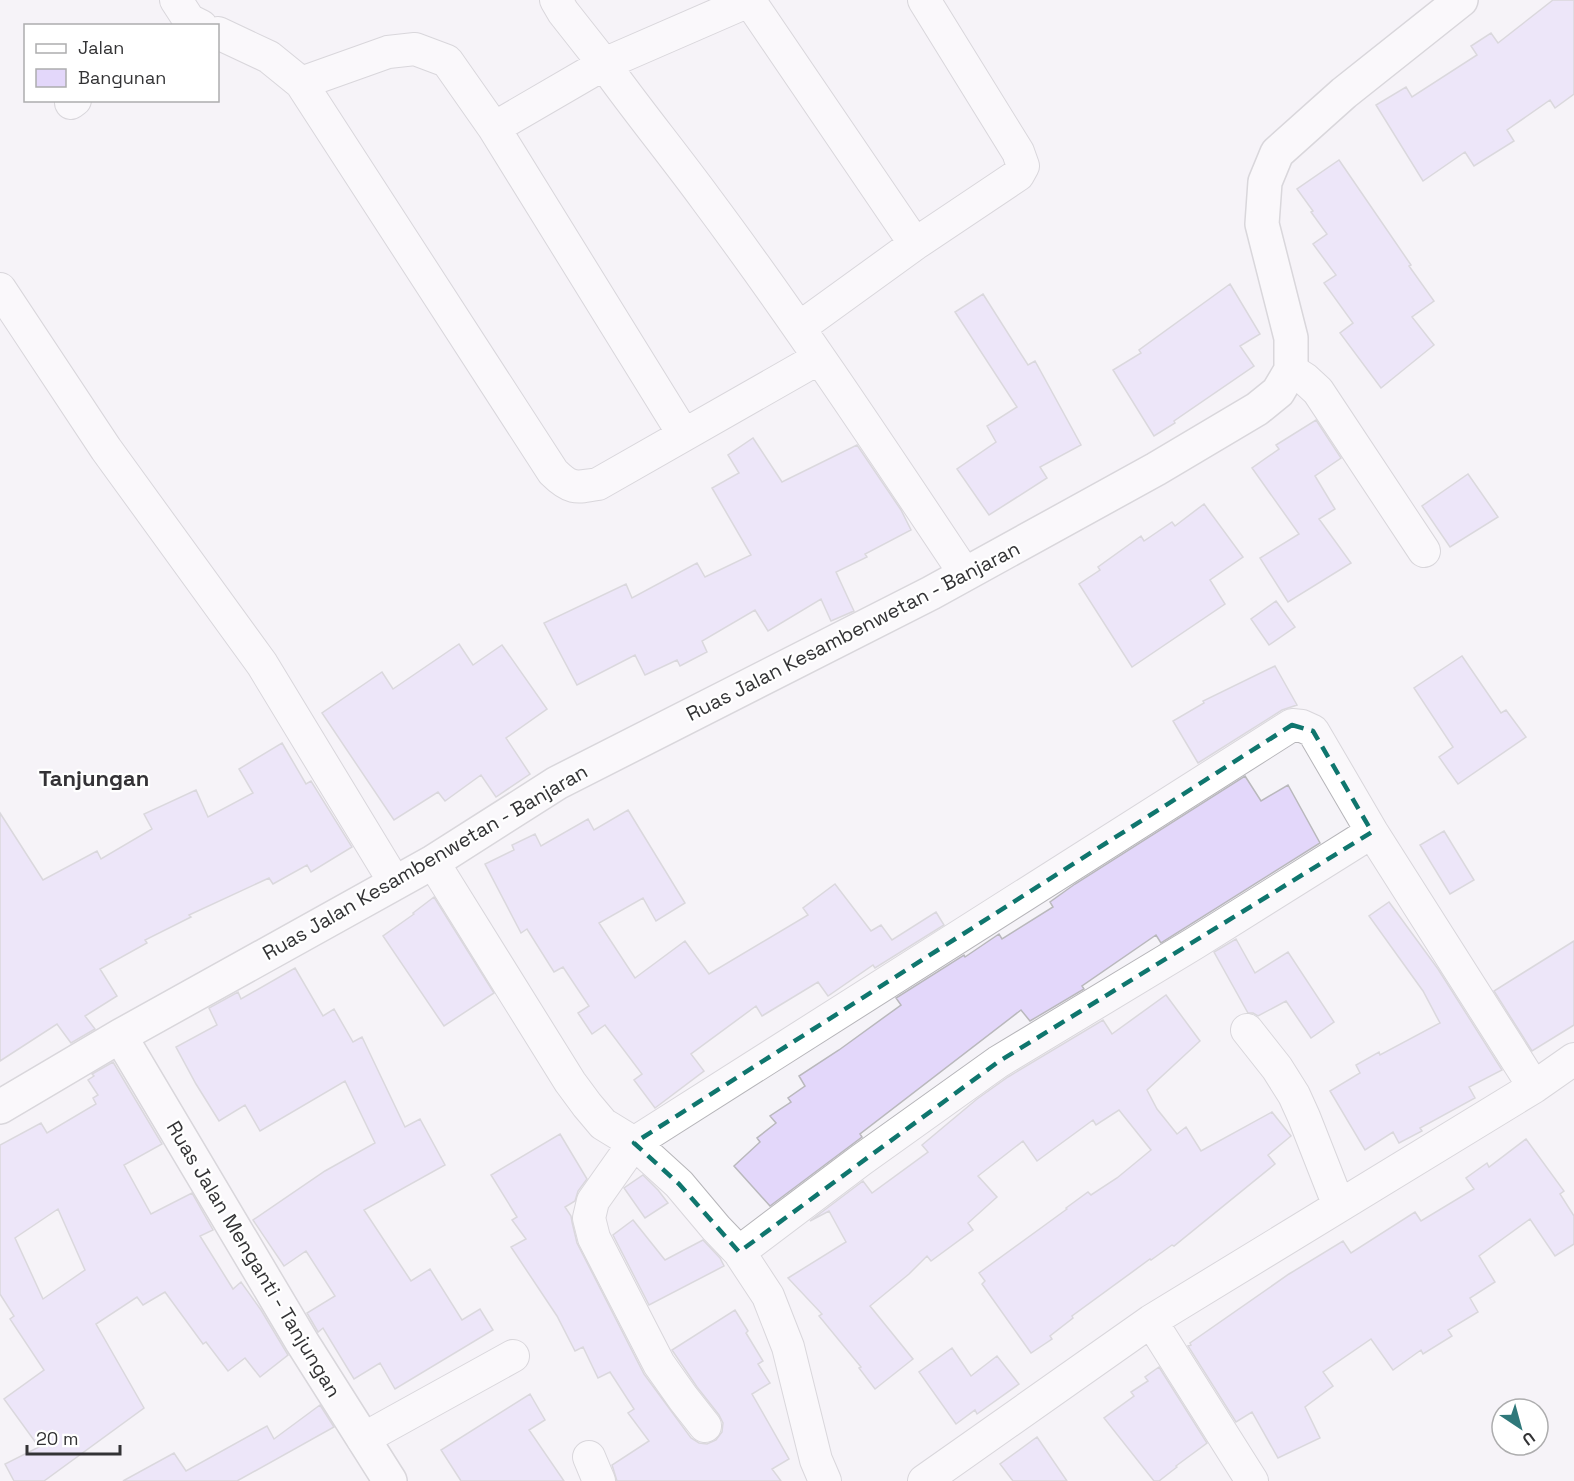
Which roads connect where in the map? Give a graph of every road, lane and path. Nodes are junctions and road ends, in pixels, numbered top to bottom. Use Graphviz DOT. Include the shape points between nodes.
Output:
graph roads {
  1 [pos="750,0"];
  2 [pos="924,0"];
  3 [pos="1461,0"];
  4 [pos="568,4"];
  5 [pos="219,33"];
  6 [pos="604,64"];
  7 [pos="301,83"];
  8 [pos="494,128"];
  9 [pos="915,244"];
  10 [pos="0,289"];
  11 [pos="799,328"];
  12 [pos="819,358"];
  13 [pos="1291,370"];
  14 [pos="684,435"];
  15 [pos="1424,551"];
  16 [pos="966,574"];
  17 [pos="1372,832"];
  18 [pos="433,862"];
  19 [pos="395,883"];
  20 [pos="1247,1030"];
  21 [pos="120,1036"];
  22 [pos="1574,1059"];
  23 [pos="1534,1087"];
  24 [pos="0,1107"];
  25 [pos="634,1143"];
  26 [pos="1339,1206"];
  27 [pos="739,1252"];
  28 [pos="1151,1321"];
  29 [pos="513,1356"];
  30 [pos="705,1426"];
  31 [pos="363,1439"];
  32 [pos="390,1481"];
  33 [pos="825,1481"];
  34 [pos="924,1481"];
  35 [pos="1252,1481"];
  1 -- 6 [label="street"];
  1 -- 9 [label="street"];
  2 -- 9 [label="street" via="1023,166 1018,175"];
  3 -- 13 [label="main road" via="1344,93 1277,153 1265,182 1262,224 1291,338"];
  4 -- 6 [label="street"];
  5 -- 7 [label="street" via="269,57"];
  6 -- 8 [label="street"];
  6 -- 11 [label="street"];
  7 -- 8 [label="street" via="388,52 415,49 447,61"];
  7 -- 14 [label="street" via="553,472 564,483 578,488 598,484"];
  8 -- 14 [label="street"];
  9 -- 11 [label="street"];
  10 -- 19 [label="street" via="106,449 262,664"];
  11 -- 12 [label="street"];
  12 -- 14 [label="street"];
  12 -- 16 [label="street"];
  13 -- 15 [label="street" via="1318,391"];
  13 -- 16 [label="main road, Ruas Jalan Kesambenwetan - Banjaran" via="1278,392 1257,409"];
  16 -- 18 [label="main road, Ruas Jalan Kesambenwetan - Banjaran" via="557,783"];
  17 -- 23 [label="street"];
  17 -- 25 [label="street" via="1313,731 1292,725"];
  17 -- 27 [label="street" via="998,1062"];
  18 -- 19 [label="main road, Ruas Jalan Kesambenwetan - Banjaran"];
  18 -- 25 [label="street" via="570,1082 603,1124"];
  19 -- 21 [label="main road, Ruas Jalan Kesambenwetan - Banjaran"];
  20 -- 26 [label="street" via="1294,1095"];
  21 -- 24 [label="main road, Ruas Jalan Kesambenwetan - Banjaran"];
  21 -- 31 [label="main road, Ruas Jalan Menganti - Tanjungan"];
  22 -- 23 [label="street"];
  23 -- 26 [label="street"];
  25 -- 27 [label="street" via="679,1184"];
  25 -- 30 [label="street" via="593,1201 589,1218 594,1238 659,1364"];
  26 -- 28 [label="street"];
  27 -- 33 [label="street" via="768,1296 788,1347 816,1460"];
  28 -- 34 [label="street"];
  28 -- 35 [label="street"];
  29 -- 31 [label="street"];
  31 -- 32 [label="main road, Ruas Jalan Menganti - Tanjungan"];
}
